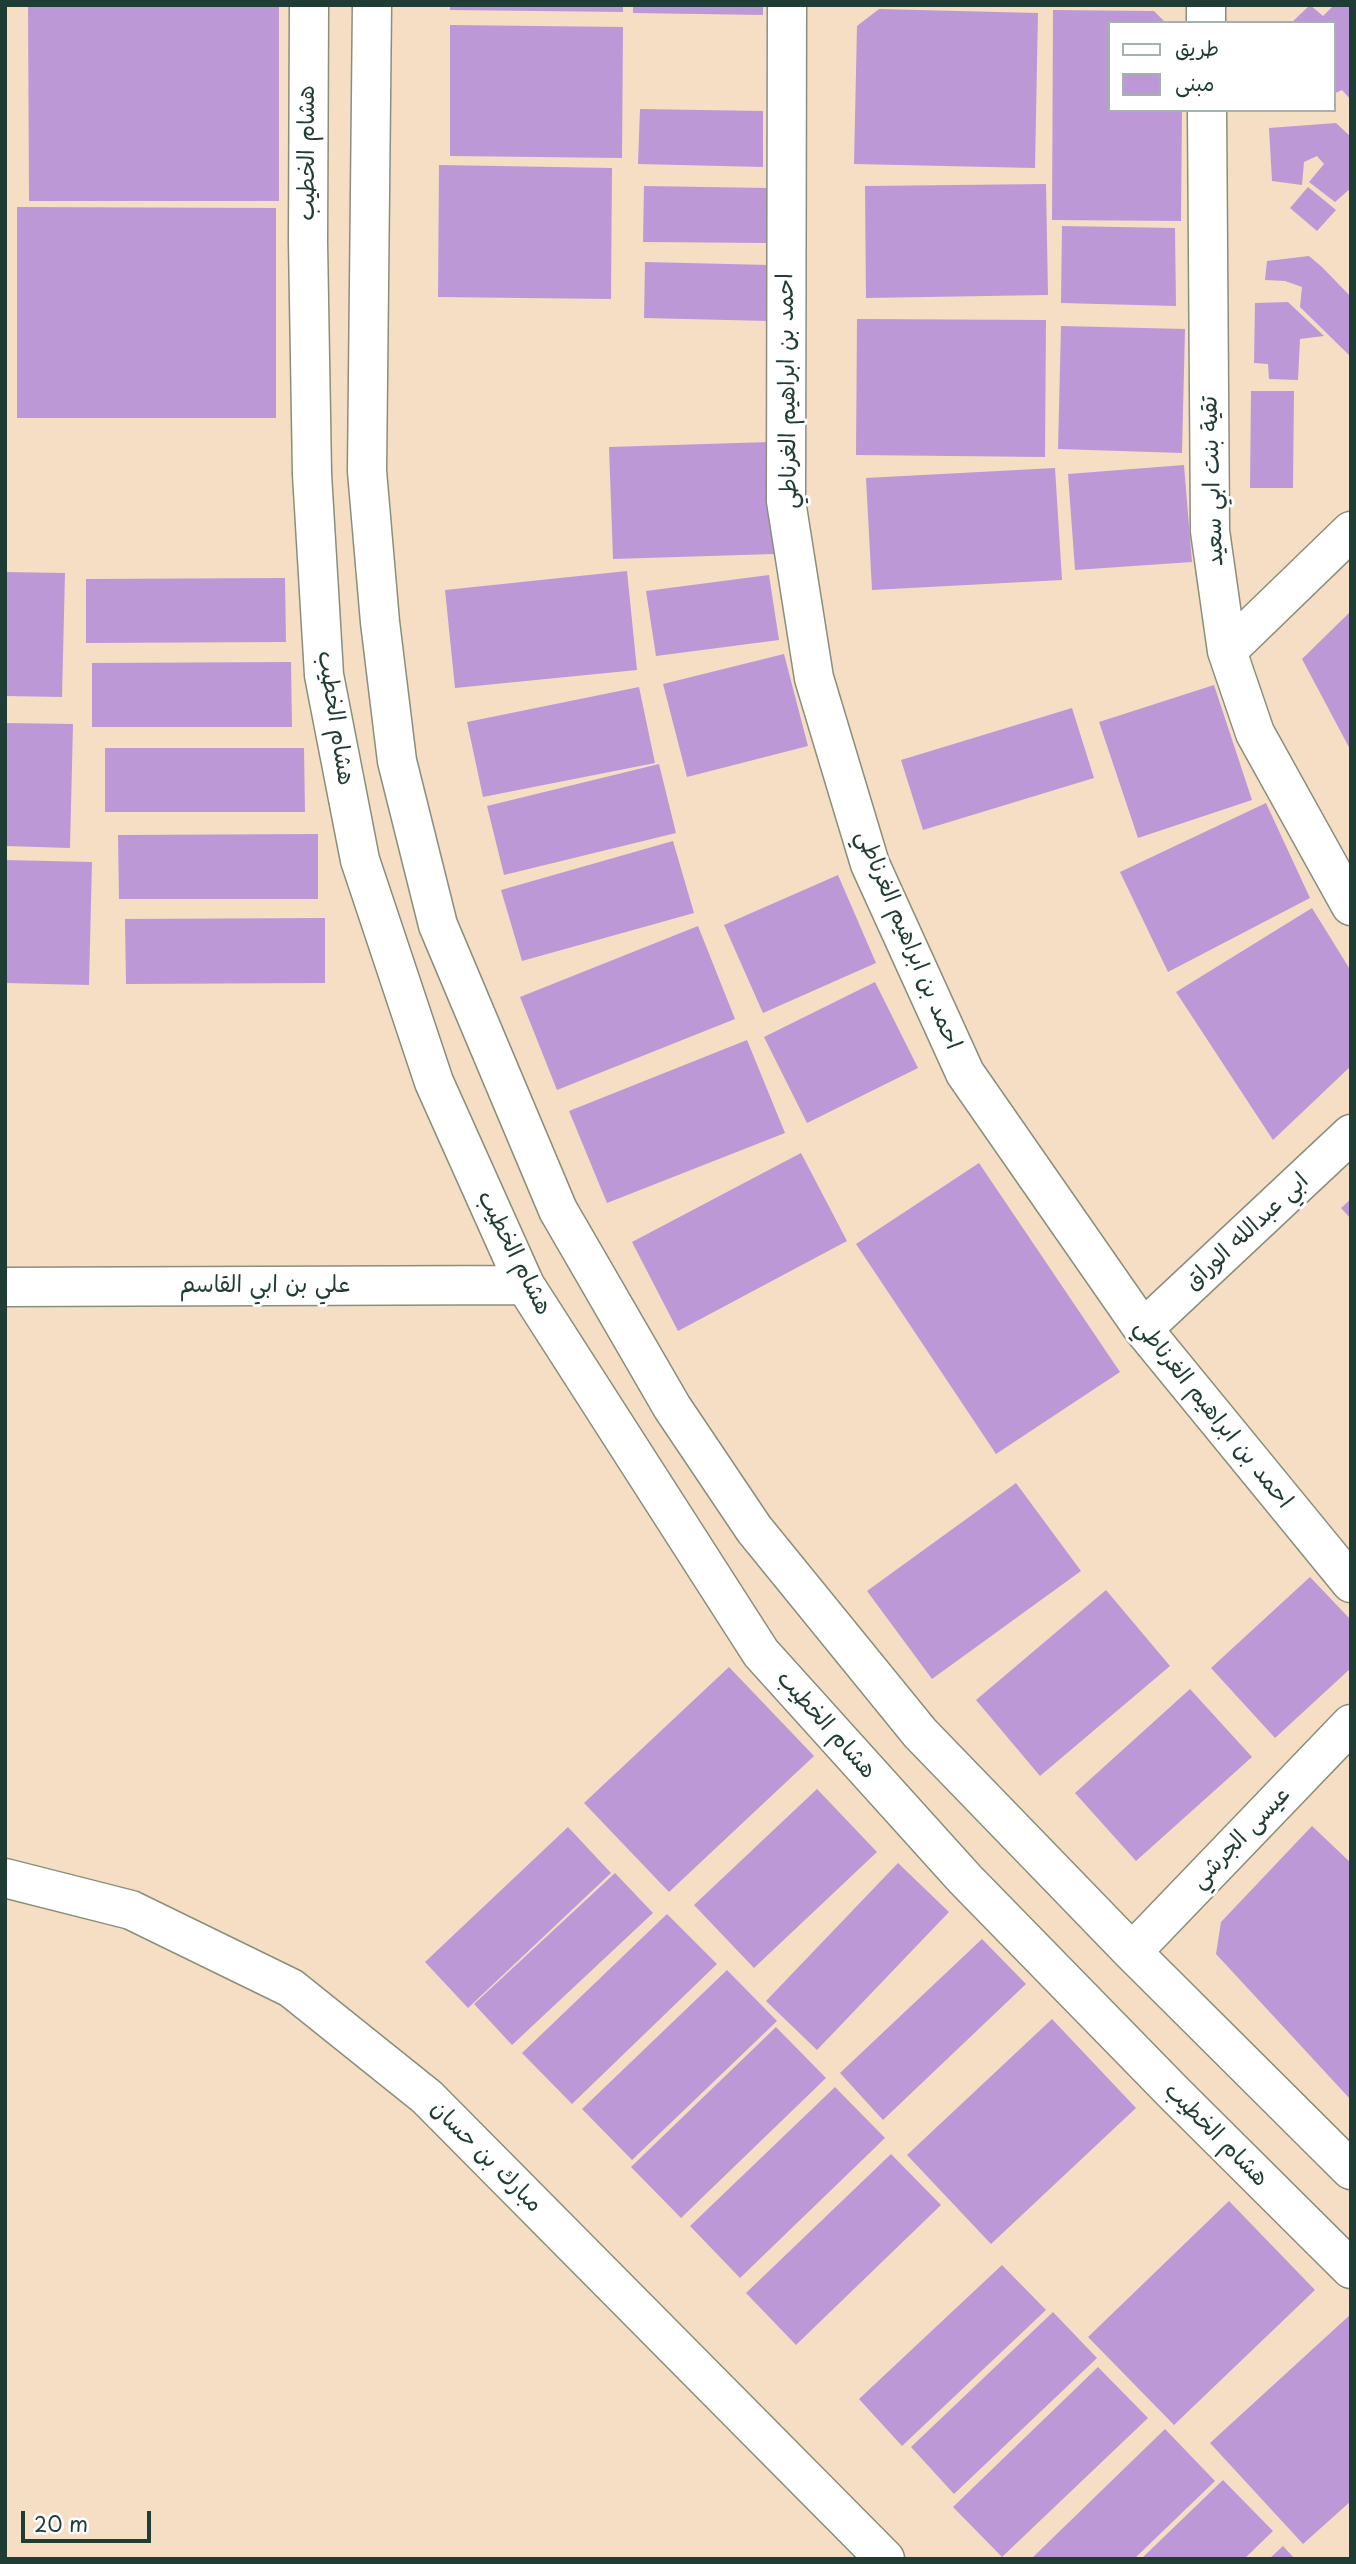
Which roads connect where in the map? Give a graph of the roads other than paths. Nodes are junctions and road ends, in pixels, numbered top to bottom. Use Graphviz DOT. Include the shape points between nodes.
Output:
graph roads {
  1 [pos="309,5"];
  2 [pos="372,5"];
  3 [pos="787,5"];
  4 [pos="1207,112"];
  5 [pos="1351,531"];
  6 [pos="1227,651"];
  7 [pos="1351,906"];
  8 [pos="1351,1134"];
  9 [pos="525,1285"];
  10 [pos="5,1287"];
  11 [pos="1143,1329"];
  12 [pos="1351,1583"];
  13 [pos="1351,1724"];
  14 [pos="5,1878"];
  15 [pos="1132,1952"];
  16 [pos="1351,2170"];
  17 [pos="1351,2269"];
  18 [pos="885,2559"];
  1 -- 9 [label="street, هشام الخطيب" via="312,474 324,675 360,860 434,1082"];
  2 -- 15 [label="street" via="367,471 397,761 438,925 558,1210 694,1441 754,1529 920,1733"];
  3 -- 11 [label="street, احمد بن ابراهيم الغرناطي" via="786,501 814,678 870,864 965,1073"];
  4 -- 6 [label="street, تقية بنت ابي سعيد" via="1210,531"];
  5 -- 6 [label="street"];
  6 -- 7 [label="street, تقية بنت ابي سعيد" via="1255,733"];
  8 -- 11 [label="street, ابي عبدالله الوراق"];
  9 -- 10 [label="street, علي بن ابي القاسم"];
  9 -- 17 [label="street, هشام الخطيب" via="761,1653 965,1879"];
  11 -- 12 [label="street, احمد بن ابراهيم الغرناطي"];
  13 -- 15 [label="street, عيسى الجرشي"];
  14 -- 18 [label="street, مبارك بن حسان" via="131,1910 290,1988 427,2097"];
  15 -- 16 [label="street"];
}
